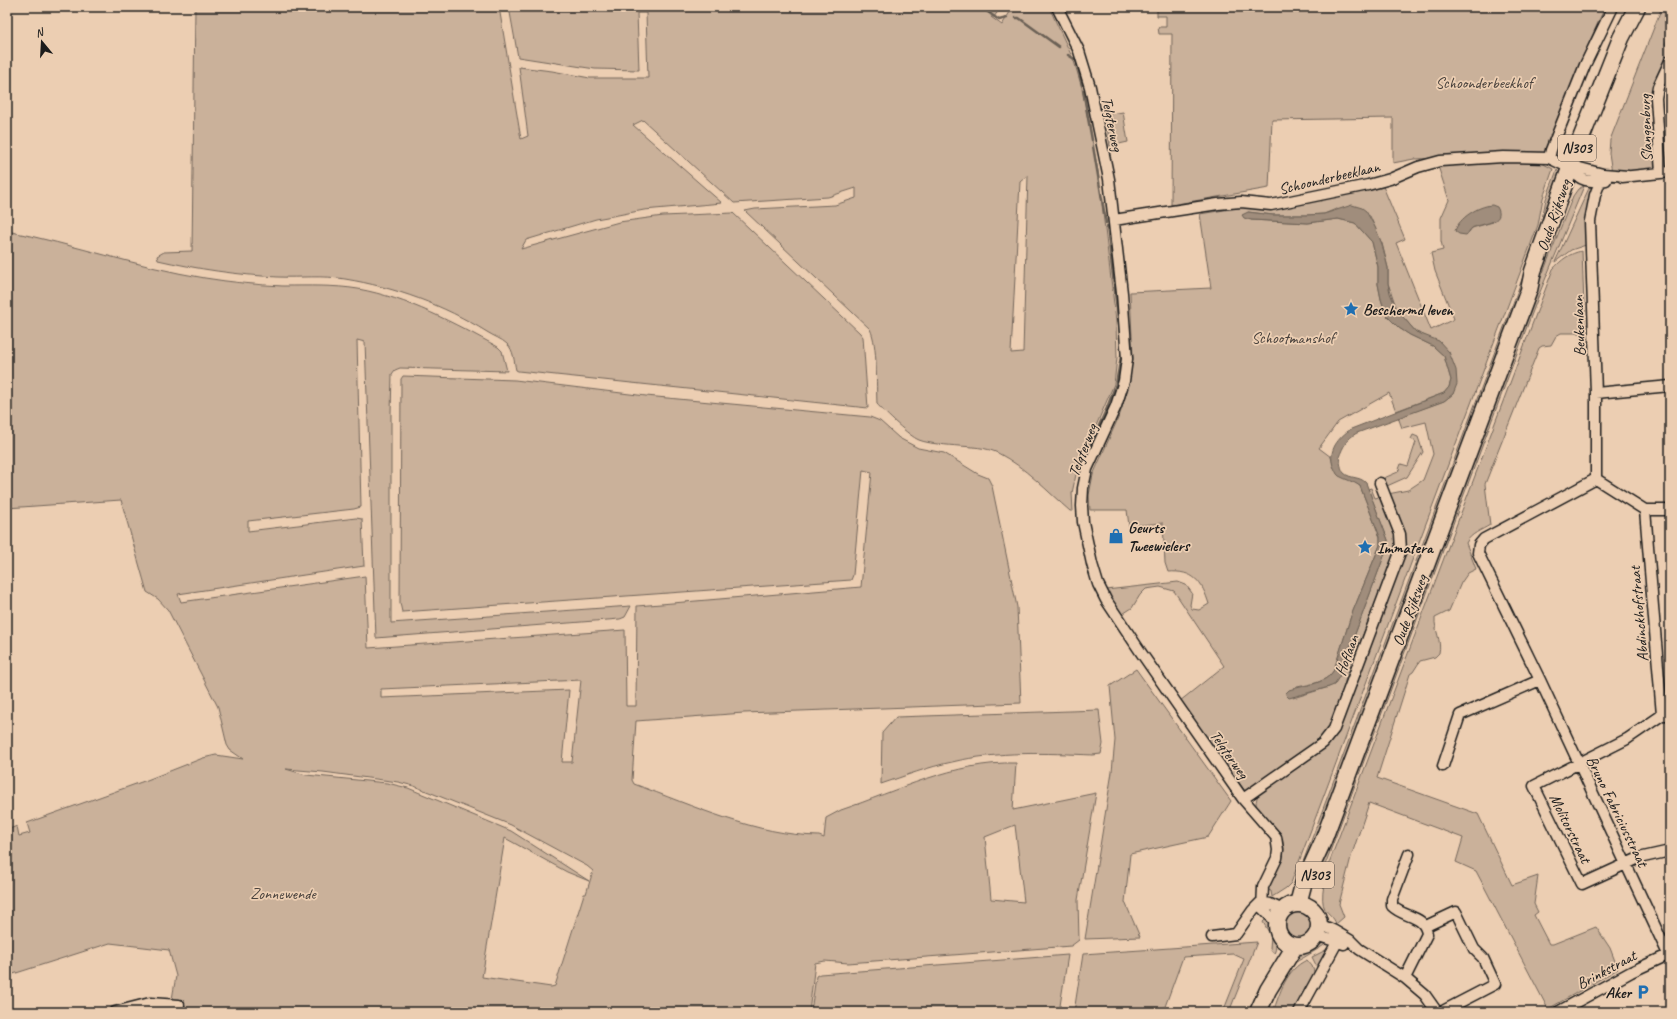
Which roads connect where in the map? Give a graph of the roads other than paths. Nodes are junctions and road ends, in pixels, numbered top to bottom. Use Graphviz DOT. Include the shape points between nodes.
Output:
graph roads {
  1 [pos="1057,7"];
  2 [pos="1613,7"];
  3 [pos="1637,8"];
  4 [pos="1670,61"];
  5 [pos="1549,158"];
  6 [pos="1665,160"];
  7 [pos="1575,171"];
  8 [pos="1666,172"];
  9 [pos="1602,178"];
  10 [pos="1114,220"];
  11 [pos="1670,386"];
  12 [pos="1596,394"];
  13 [pos="1596,479"];
  14 [pos="1380,483"];
  15 [pos="1645,510"];
  16 [pos="1670,510"];
  17 [pos="1540,680"];
  18 [pos="1666,715"];
  19 [pos="1578,764"];
  20 [pos="1443,766"];
  21 [pos="1243,799"];
  22 [pos="1670,850"];
  23 [pos="1409,854"];
  24 [pos="1626,864"];
  25 [pos="1261,902"];
  26 [pos="1304,906"];
  27 [pos="1280,916"];
  28 [pos="1426,926"];
  29 [pos="1318,930"];
  30 [pos="1212,937"];
  31 [pos="1340,938"];
  32 [pos="1289,944"];
  33 [pos="1669,954"];
  34 [pos="1405,978"];
  35 [pos="179,1005"];
  36 [pos="115,1012"];
  37 [pos="1258,1012"];
  38 [pos="1299,1012"];
  39 [pos="1437,1012"];
  40 [pos="1441,1012"];
  41 [pos="1558,1012"];
  1 -- 10 [label="street, Telgterweg" via="1079,51 1090,87 1109,178"];
  2 -- 5 [label="street" via="1585,65"];
  3 -- 7 [label="main road, Oude Rijksweg / N303" via="1621,38"];
  4 -- 6 [label="street, Slangenburg" via="1657,93"];
  5 -- 7 [label="street, Schoonderbeeklaan"];
  5 -- 10 [label="street, Schoonderbeeklaan" via="1502,157 1440,161 1368,185 1271,205 1226,203"];
  6 -- 8 [label="street, Slangenburg"];
  7 -- 9 [label="street, Schoonderbeeklaan" via="1589,181"];
  7 -- 26 [label="main road, Oude Rijksweg / N303" via="1533,271 1529,290 1323,841 1312,888"];
  8 -- 9 [label="street, Schoonderbeeklaan"];
  9 -- 12 [label="street, Beukenlaan" via="1595,194 1590,220"];
  10 -- 21 [label="street, Telgterweg" via="1127,359 1124,381 1116,406 1088,469 1083,488 1083,522 1098,584 1113,611"];
  11 -- 12 [label="street"];
  12 -- 13 [label="street, Beukenlaan"];
  13 -- 15 [label="street"];
  13 -- 17 [label="street, Bruno Fabriciusstraat" via="1484,539 1479,545 1478,553"];
  14 -- 21 [label="street, Hoflaan" via="1400,534 1401,550 1334,729 1323,743"];
  15 -- 16 [label="street"];
  15 -- 18 [label="street, Abdinckhofstraat"];
  17 -- 19 [label="street, Bruno Fabriciusstraat"];
  17 -- 20 [label="street" via="1460,715"];
  18 -- 19 [label="street"];
  19 -- 24 [label="street, Bruno Fabriciusstraat"];
  19 -- 24 [label="street, Molitorstraat" via="1534,786 1582,884"];
  21 -- 25 [label="street, Telgterweg" via="1273,832 1278,842 1277,858 1263,887"];
  22 -- 24 [label="street"];
  23 -- 28 [label="street" via="1392,899 1392,906 1422,921"];
  24 -- 33 [label="street, Bruno Fabriciusstraat"];
  25 -- 27 [label="street" via="1270,904"];
  25 -- 30 [label="street" via="1236,934"];
  26 -- 27 [label="main road, N303" via="1287,907"];
  26 -- 29 [label="main road, N303" via="1316,914"];
  27 -- 32 [label="main road" via="1278,932"];
  28 -- 34 [label="street" via="1427,934"];
  28 -- 40 [label="street" via="1456,912 1495,984"];
  29 -- 31 [label="street"];
  29 -- 32 [label="main road" via="1305,945"];
  31 -- 34 [label="street"];
  31 -- 38 [label="street"];
  32 -- 37 [label="main road" via="1276,958 1268,990"];
  33 -- 41 [label="street, Brinkstraat"];
  34 -- 39 [label="street" via="1425,995"];
  35 -- 36 [label="street" via="150,1003"];
}
